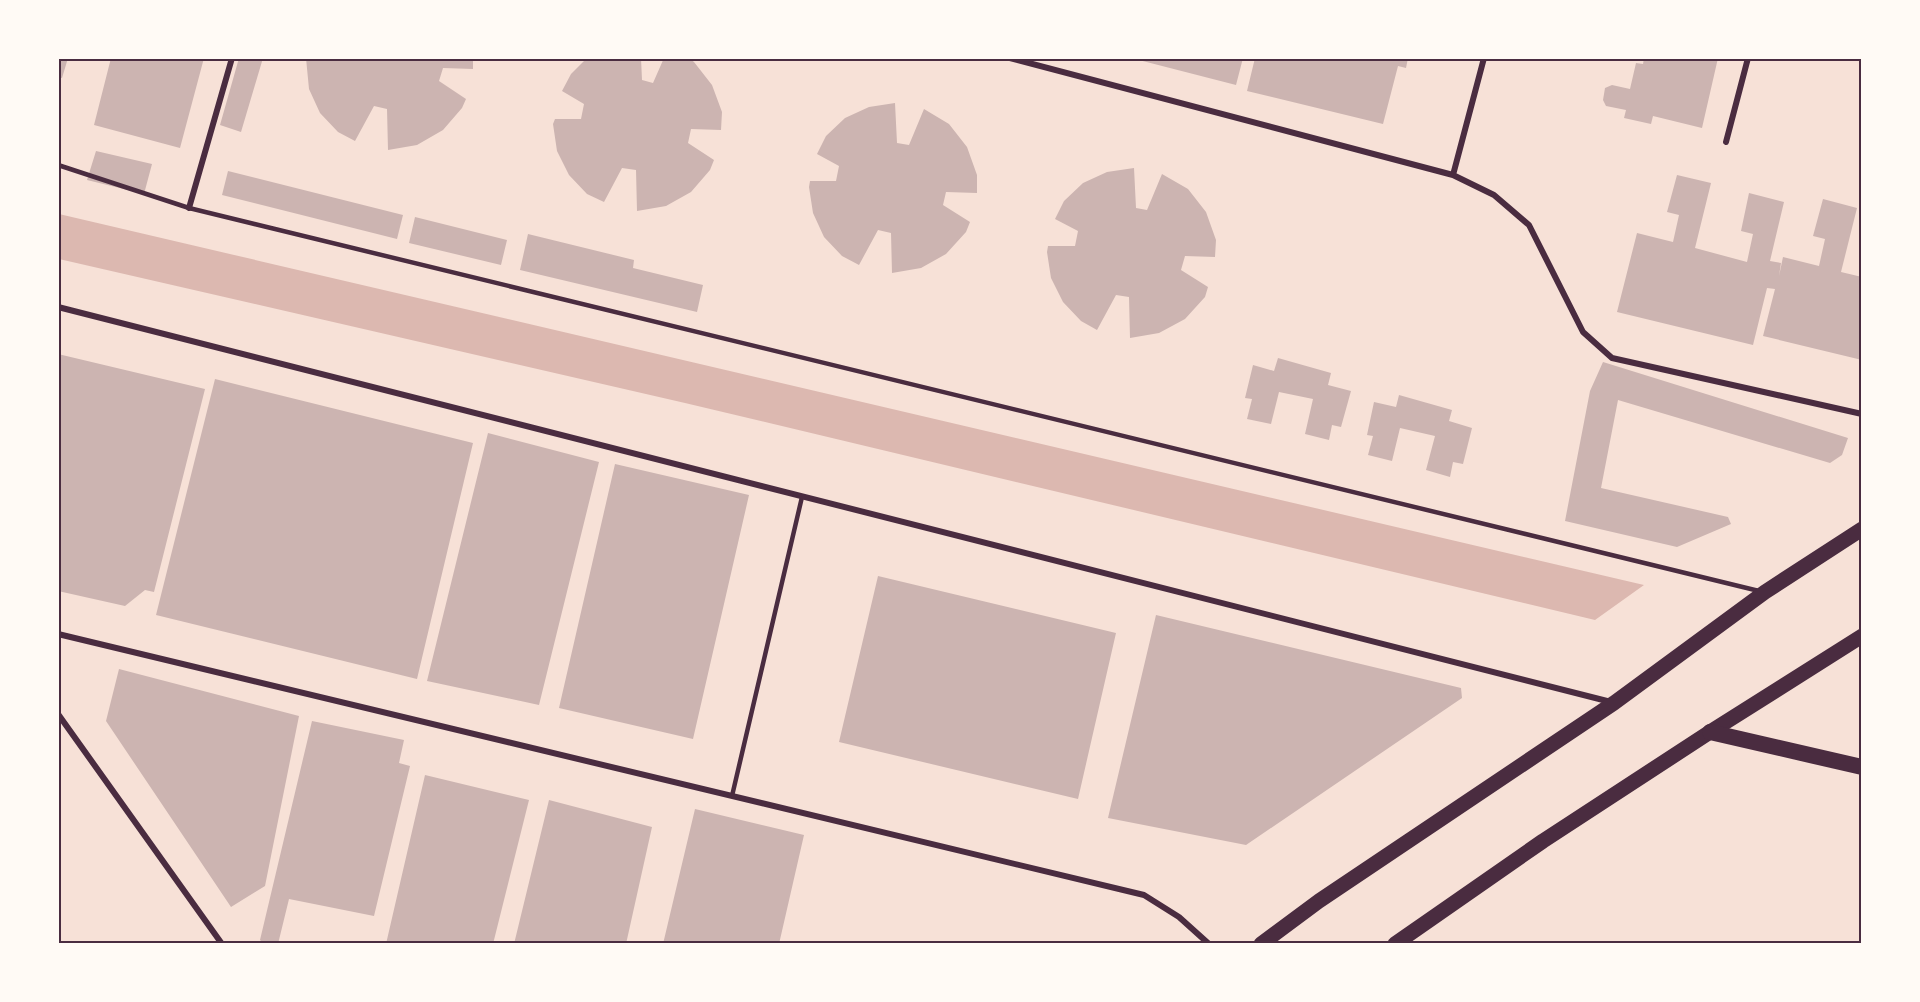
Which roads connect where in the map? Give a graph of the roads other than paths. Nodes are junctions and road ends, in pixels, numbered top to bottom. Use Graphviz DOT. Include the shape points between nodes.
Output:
graph roads {
  1 [pos="232,58"];
  2 [pos="1010,58"];
  3 [pos="1484,58"];
  4 [pos="1748,58"];
  5 [pos="1726,142"];
  6 [pos="58,165"];
  7 [pos="1453,175"];
  8 [pos="189,208"];
  9 [pos="58,308"];
  10 [pos="1862,414"];
  11 [pos="802,496"];
  12 [pos="1862,529"];
  13 [pos="1765,592"];
  14 [pos="58,634"];
  15 [pos="1862,636"];
  16 [pos="1614,703"];
  17 [pos="58,714"];
  18 [pos="1710,732"];
  19 [pos="1862,767"];
  20 [pos="732,796"];
  21 [pos="222,944"];
  22 [pos="1209,944"];
  23 [pos="1261,944"];
  24 [pos="1395,944"];
  1 -- 8 [label="street"];
  2 -- 7 [label="street"];
  3 -- 7 [label="street"];
  4 -- 5 [label="street"];
  6 -- 8 [label="lane"];
  7 -- 10 [label="street" via="1494,195 1529,225 1583,333 1612,358"];
  8 -- 13 [label="lane"];
  9 -- 11 [label="street"];
  11 -- 16 [label="street"];
  11 -- 20 [label="lane"];
  12 -- 13 [label="main road"];
  13 -- 16 [label="main road"];
  14 -- 20 [label="street"];
  15 -- 18 [label="main road"];
  16 -- 23 [label="main road"];
  17 -- 21 [label="street"];
  18 -- 19 [label="highway"];
  18 -- 24 [label="main road"];
  20 -- 22 [label="street" via="1144,895 1179,917"];
}
